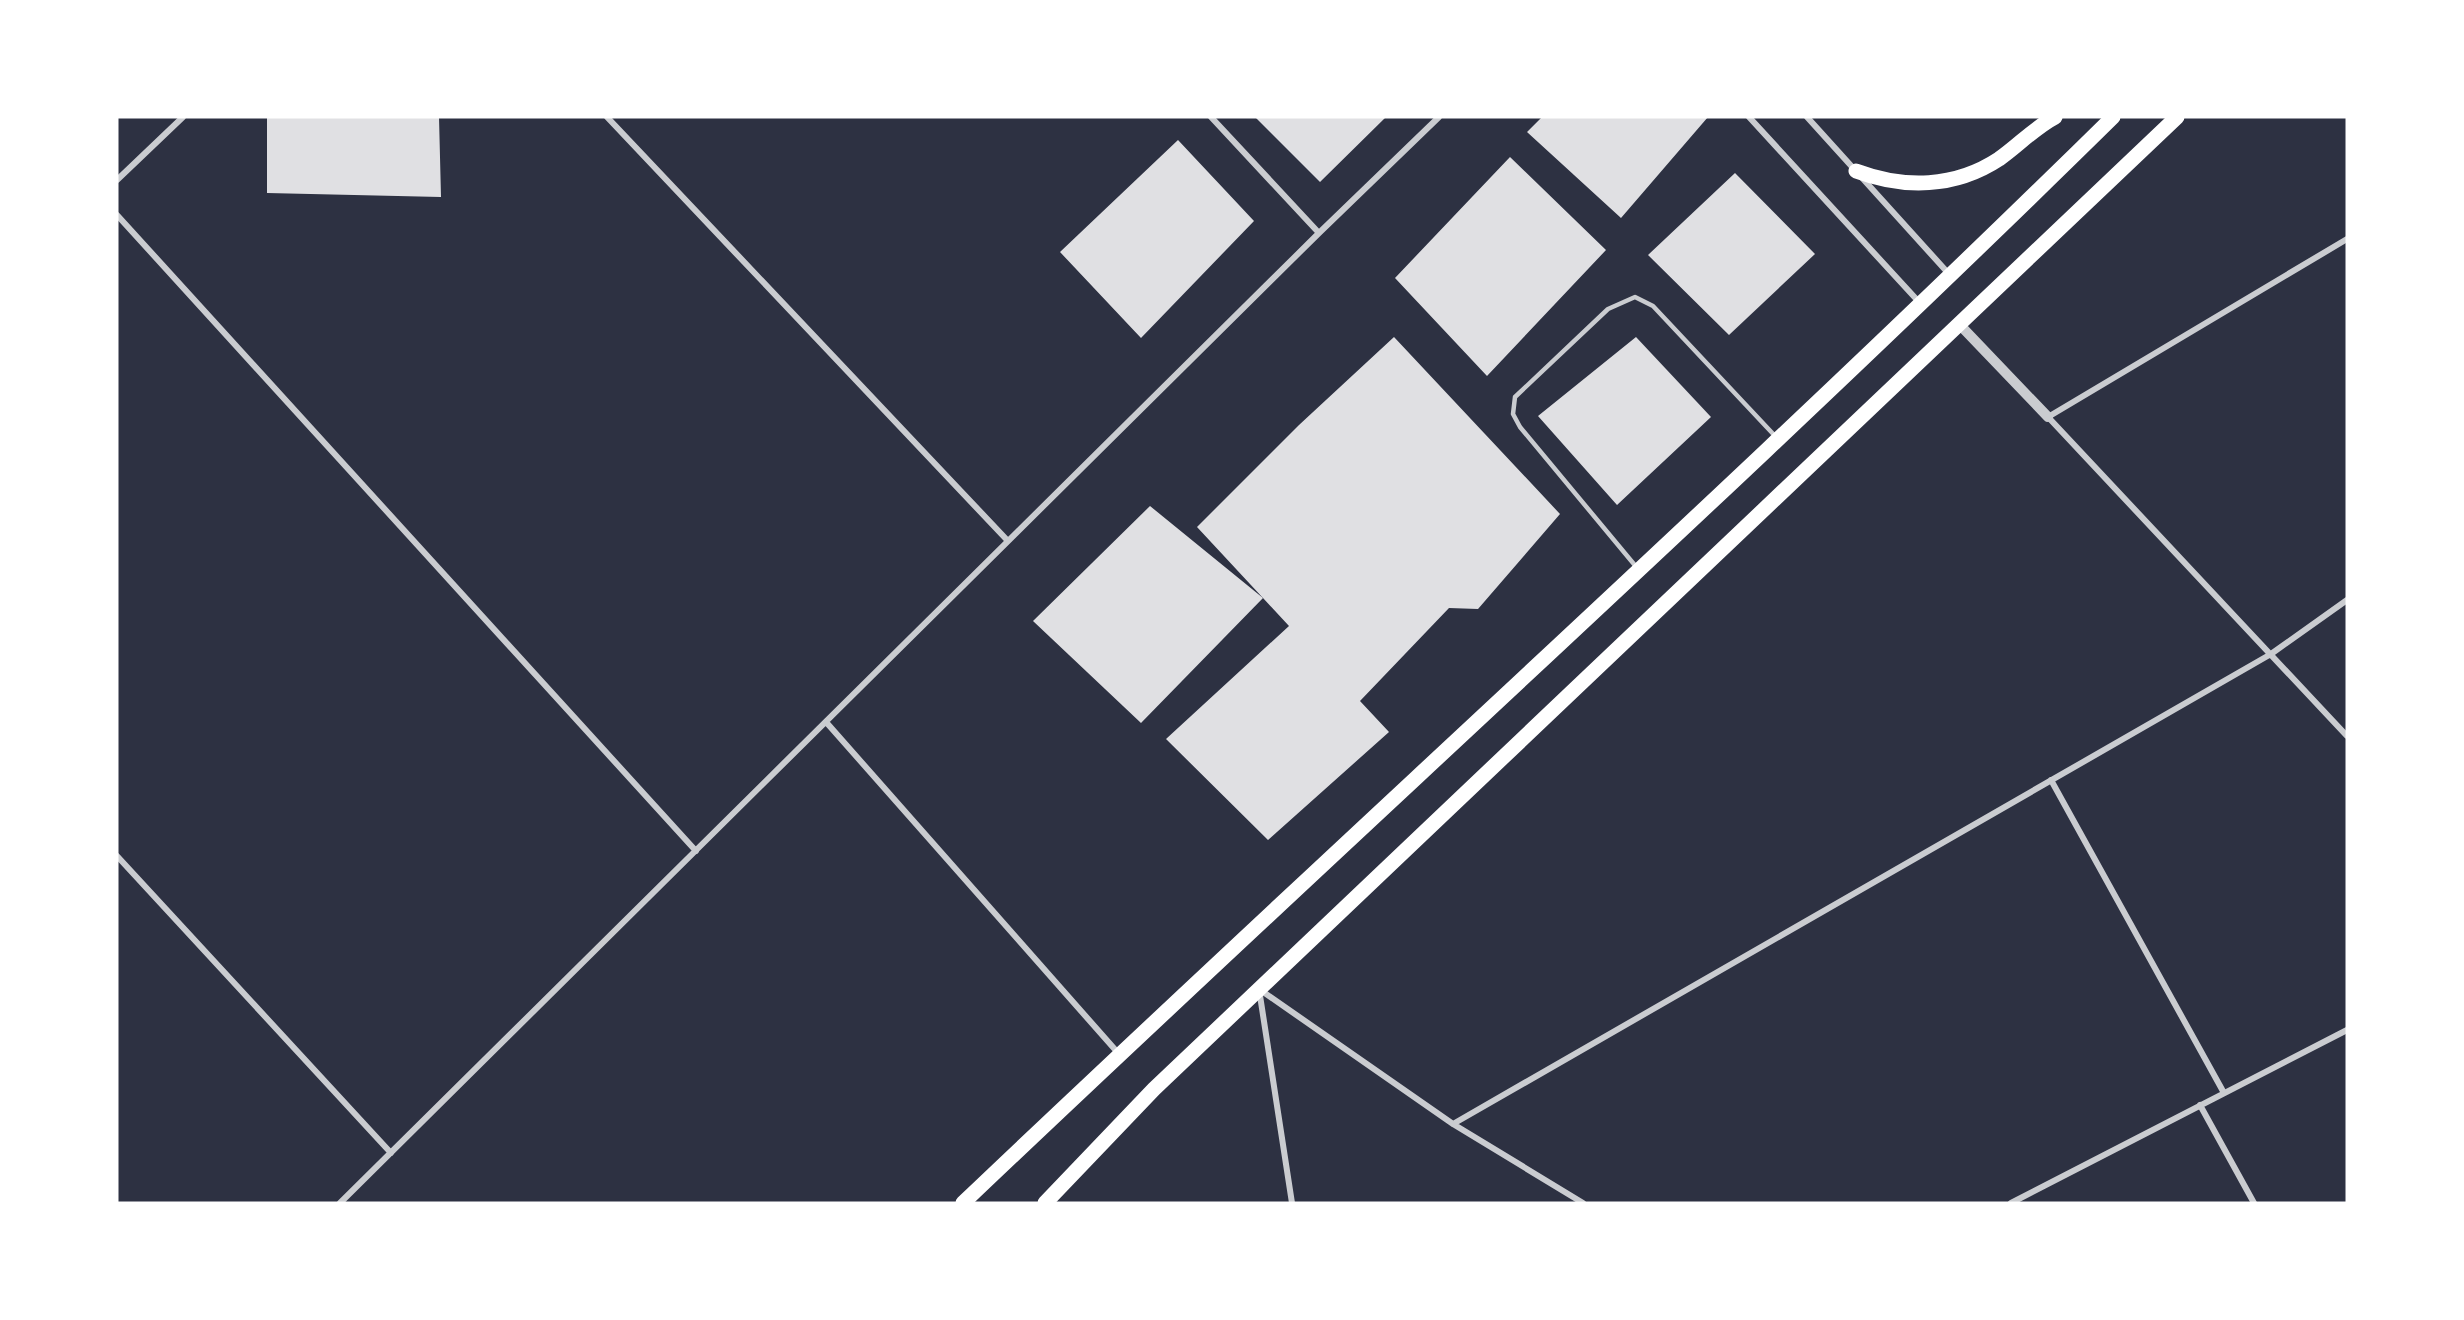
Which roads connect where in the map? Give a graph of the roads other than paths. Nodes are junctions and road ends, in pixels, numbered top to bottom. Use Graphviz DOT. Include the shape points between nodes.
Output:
graph roads {
  1 [pos="183,117"];
  2 [pos="607,117"];
  3 [pos="1211,117"];
  4 [pos="1439,117"];
  5 [pos="1749,117"];
  6 [pos="1807,117"];
  7 [pos="2055,117"];
  8 [pos="2113,117"];
  9 [pos="2177,117"];
  10 [pos="1856,171"];
  11 [pos="117,180"];
  12 [pos="117,215"];
  13 [pos="1319,233"];
  14 [pos="2347,239"];
  15 [pos="1951,277"];
  16 [pos="1921,304"];
  17 [pos="1959,324"];
  18 [pos="2048,417"];
  19 [pos="1777,439"];
  20 [pos="1008,541"];
  21 [pos="1638,570"];
  22 [pos="2347,600"];
  23 [pos="2271,654"];
  24 [pos="826,722"];
  25 [pos="2347,736"];
  26 [pos="2051,780"];
  27 [pos="696,851"];
  28 [pos="117,856"];
  29 [pos="1259,989"];
  30 [pos="2347,1030"];
  31 [pos="1119,1054"];
  32 [pos="2224,1093"];
  33 [pos="2200,1106"];
  34 [pos="1453,1124"];
  35 [pos="391,1153"];
  36 [pos="340,1203"];
  37 [pos="963,1203"];
  38 [pos="1044,1203"];
  39 [pos="1292,1203"];
  40 [pos="1583,1203"];
  41 [pos="2011,1203"];
  42 [pos="2254,1203"];
  1 -- 11 [label="street"];
  2 -- 20 [label="street"];
  3 -- 13 [label="street"];
  4 -- 13 [label="street"];
  5 -- 16 [label="street"];
  6 -- 10 [label="street"];
  7 -- 10 [label="main road" via="1976,172 1950,180 1902,183"];
  8 -- 15 [label="main road"];
  9 -- 17 [label="main road"];
  10 -- 15 [label="street"];
  12 -- 27 [label="street"];
  13 -- 20 [label="street"];
  14 -- 18 [label="street"];
  15 -- 16 [label="main road"];
  16 -- 19 [label="main road"];
  17 -- 18 [label="street"];
  17 -- 29 [label="main road"];
  18 -- 23 [label="street"];
  19 -- 21 [label="main road"];
  19 -- 21 [label="lane" via="1653,306 1635,297 1599,317 1515,397 1513,414"];
  20 -- 24 [label="street"];
  21 -- 31 [label="main road"];
  22 -- 23 [label="street"];
  23 -- 25 [label="street"];
  23 -- 26 [label="street"];
  24 -- 27 [label="street"];
  24 -- 31 [label="street"];
  26 -- 32 [label="street"];
  26 -- 34 [label="street"];
  27 -- 35 [label="street"];
  28 -- 35 [label="street"];
  29 -- 34 [label="street"];
  29 -- 38 [label="main road" via="1154,1089"];
  29 -- 39 [label="street"];
  30 -- 32 [label="street"];
  31 -- 37 [label="main road"];
  32 -- 33 [label="street"];
  33 -- 41 [label="street"];
  33 -- 42 [label="street"];
  34 -- 40 [label="street"];
  35 -- 36 [label="street"];
}
